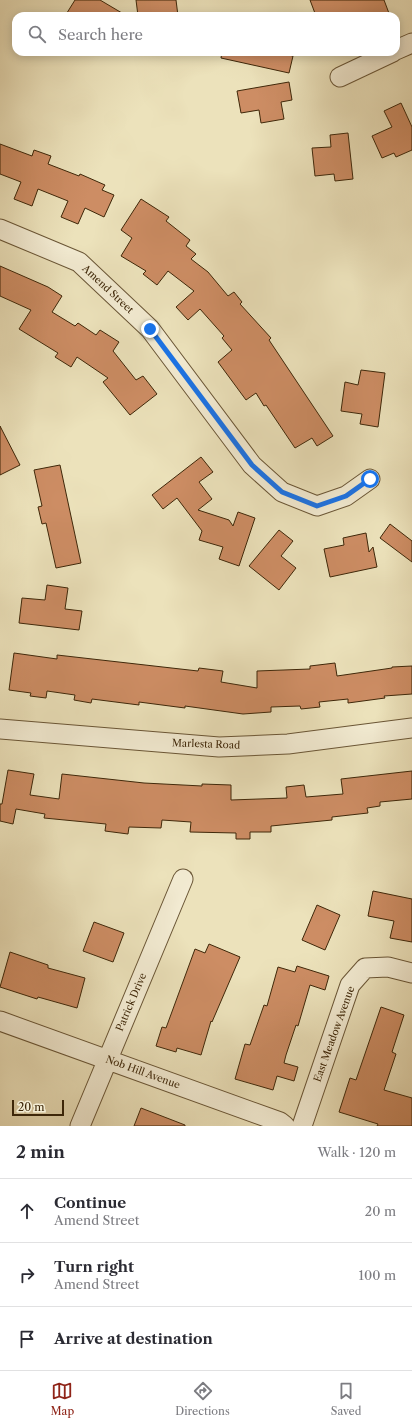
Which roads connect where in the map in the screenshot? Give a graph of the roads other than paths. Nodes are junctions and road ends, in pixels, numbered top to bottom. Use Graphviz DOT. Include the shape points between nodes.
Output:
graph roads {
  1 [pos="412,43"];
  2 [pos="400,48"];
  3 [pos="385,56"];
  4 [pos="340,77"];
  5 [pos="0,229"];
  6 [pos="370,479"];
  7 [pos="412,728"];
  8 [pos="0,729"];
  9 [pos="183,879"];
  10 [pos="412,973"];
  11 [pos="0,1021"];
  12 [pos="108,1059"];
  13 [pos="80,1126"];
  14 [pos="285,1126"];
  15 [pos="302,1126"];
  1 -- 2 [label="street"];
  3 -- 4 [label="street"];
  5 -- 6 [label="street, Amend Street" via="79,262 150,329 252,465 282,492 317,506 346,496"];
  7 -- 8 [label="street, Marlesta Road" via="288,744 219,747"];
  9 -- 12 [label="street, Patrick Drive"];
  10 -- 15 [label="street, East Meadow Avenue" via="388,968 365,968 350,985"];
  11 -- 12 [label="street, Nob Hill Avenue"];
  12 -- 13 [label="street, Patrick Drive"];
  12 -- 14 [label="street, Nob Hill Avenue"];
}
